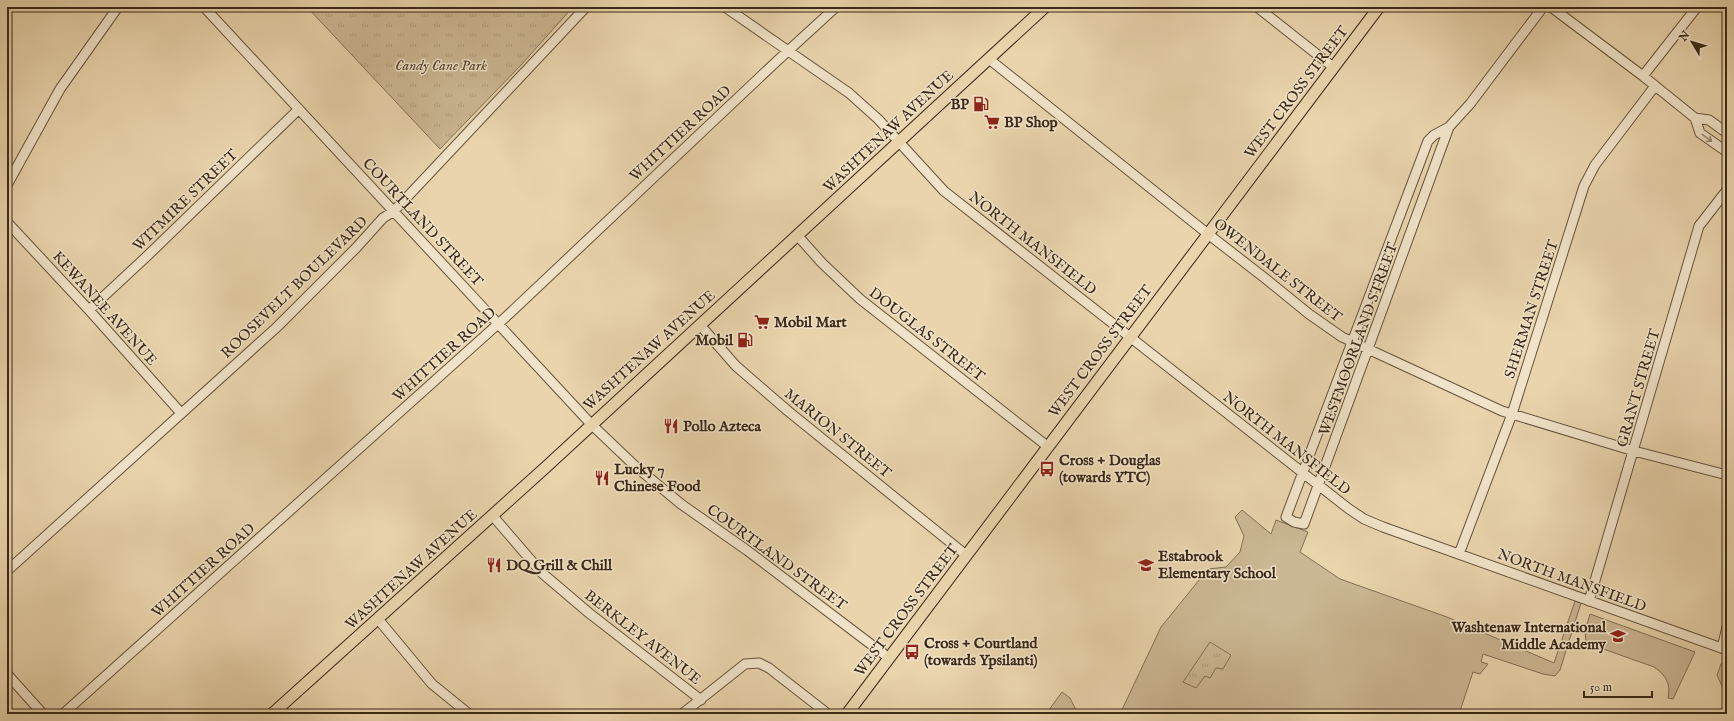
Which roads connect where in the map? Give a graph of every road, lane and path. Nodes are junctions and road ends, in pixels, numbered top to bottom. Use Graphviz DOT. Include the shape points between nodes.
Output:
graph roads {
  1 [pos="118,7"];
  2 [pos="204,7"];
  3 [pos="586,7"];
  4 [pos="725,7"];
  5 [pos="836,7"];
  6 [pos="1045,7"];
  7 [pos="1257,7"];
  8 [pos="1379,7"];
  9 [pos="1543,7"];
  10 [pos="1551,7"];
  11 [pos="1697,7"];
  12 [pos="789,51"];
  13 [pos="989,59"];
  14 [pos="1333,67"];
  15 [pos="1643,76"];
  16 [pos="1655,86"];
  17 [pos="299,109"];
  18 [pos="1695,118"];
  19 [pos="1449,127"];
  20 [pos="1727,133"];
  21 [pos="898,142"];
  22 [pos="1727,152"];
  23 [pos="7,184"];
  24 [pos="1727,190"];
  25 [pos="394,211"];
  26 [pos="7,222"];
  27 [pos="1208,234"];
  28 [pos="798,235"];
  29 [pos="89,310"];
  30 [pos="498,324"];
  31 [pos="700,325"];
  32 [pos="1130,337"];
  33 [pos="1352,342"];
  34 [pos="1368,351"];
  35 [pos="181,413"];
  36 [pos="1512,414"];
  37 [pos="591,424"];
  38 [pos="1047,446"];
  39 [pos="1634,451"];
  40 [pos="1303,473"];
  41 [pos="1727,475"];
  42 [pos="1319,486"];
  43 [pos="492,515"];
  44 [pos="1459,554"];
  45 [pos="966,555"];
  46 [pos="7,571"];
  47 [pos="1589,601"];
  48 [pos="378,619"];
  49 [pos="1727,628"];
  50 [pos="1725,649"];
  51 [pos="889,658"];
  52 [pos="7,674"];
  53 [pos="701,700"];
  54 [pos="43,714"];
  55 [pos="64,714"];
  56 [pos="272,714"];
  57 [pos="469,714"];
  58 [pos="682,714"];
  59 [pos="828,714"];
  60 [pos="847,714"];
  1 -- 23 [label="street" via="60,89"];
  2 -- 17 [label="street, COURTLAND STREET"];
  3 -- 25 [label="street, ROOSEVELT BOULEVARD"];
  4 -- 12 [label="street, NORTH MANSFIELD"];
  5 -- 12 [label="street, WHITTIER ROAD"];
  6 -- 13 [label="main road, WASHTENAW AVENUE"];
  7 -- 14 [label="street"];
  8 -- 14 [label="main road, WEST CROSS STREET"];
  9 -- 19 [label="street, WESTMOORLAND STREET" via="1470,104"];
  10 -- 15 [label="street"];
  11 -- 15 [label="street"];
  12 -- 21 [label="street, NORTH MANSFIELD" via="861,102"];
  12 -- 30 [label="street, WHITTIER ROAD"];
  13 -- 21 [label="main road, WASHTENAW AVENUE"];
  13 -- 27 [label="street, OWENDALE STREET"];
  14 -- 27 [label="main road, WEST CROSS STREET"];
  15 -- 16 [label="street"];
  16 -- 18 [label="street"];
  16 -- 36 [label="street, SHERMAN STREET" via="1595,165 1584,186"];
  17 -- 25 [label="street, COURTLAND STREET"];
  17 -- 29 [label="street, WITMIRE STREET"];
  18 -- 20 [label="street" via="1709,120"];
  18 -- 22 [label="street, one-way" via="1700,133"];
  19 -- 33 [label="street, WESTMOORLAND STREET" via="1428,141"];
  19 -- 34 [label="street, WESTMOORLAND STREET"];
  21 -- 28 [label="main road, WASHTENAW AVENUE"];
  21 -- 32 [label="street, NORTH MANSFIELD" via="944,191"];
  24 -- 39 [label="street, GRANT STREET" via="1699,226"];
  25 -- 30 [label="street, COURTLAND STREET"];
  25 -- 35 [label="street, ROOSEVELT BOULEVARD" via="383,218 277,328"];
  26 -- 29 [label="street, KEWANEE AVENUE"];
  27 -- 32 [label="main road, WEST CROSS STREET"];
  27 -- 33 [label="street, OWENDALE STREET" via="1309,314"];
  28 -- 31 [label="main road, WASHTENAW AVENUE"];
  28 -- 38 [label="street, DOUGLAS STREET" via="831,272 860,299"];
  29 -- 35 [label="street, KEWANEE AVENUE"];
  30 -- 37 [label="street, COURTLAND STREET"];
  30 -- 55 [label="street, WHITTIER ROAD"];
  31 -- 37 [label="main road, WASHTENAW AVENUE"];
  31 -- 45 [label="street, MARION STREET" via="736,366 788,411"];
  32 -- 38 [label="main road, WEST CROSS STREET"];
  32 -- 40 [label="street, NORTH MANSFIELD"];
  33 -- 34 [label="street, OWENDALE STREET"];
  33 -- 40 [label="street, WESTMOORLAND STREET"];
  34 -- 36 [label="street, OWENDALE STREET"];
  34 -- 42 [label="street, WESTMOORLAND STREET"];
  35 -- 46 [label="street, ROOSEVELT BOULEVARD"];
  36 -- 39 [label="street, OWENDALE STREET"];
  36 -- 44 [label="street, SHERMAN STREET"];
  37 -- 43 [label="main road, WASHTENAW AVENUE"];
  37 -- 51 [label="street, COURTLAND STREET" via="634,465 681,504 748,551"];
  38 -- 45 [label="main road, WEST CROSS STREET"];
  39 -- 41 [label="street, OWENDALE STREET"];
  39 -- 47 [label="street, GRANT STREET"];
  40 -- 42 [label="street, NORTH MANSFIELD"];
  40 -- 42 [label="street, WESTMOORLAND STREET" via="1286,517 1304,524"];
  42 -- 44 [label="street, NORTH MANSFIELD" via="1364,519"];
  43 -- 48 [label="main road, WASHTENAW AVENUE"];
  43 -- 53 [label="street, BERKLEY AVENUE" via="542,573"];
  44 -- 47 [label="street, NORTH MANSFIELD"];
  45 -- 51 [label="main road, WEST CROSS STREET"];
  47 -- 50 [label="street, NORTH MANSFIELD"];
  48 -- 56 [label="main road, WASHTENAW AVENUE"];
  48 -- 57 [label="street" via="432,684"];
  49 -- 50 [label="street"];
  51 -- 60 [label="main road, WEST CROSS STREET"];
  52 -- 54 [label="street"];
  53 -- 58 [label="street"];
  53 -- 59 [label="street, BERKLEY AVENUE" via="745,664 759,663"];
}
